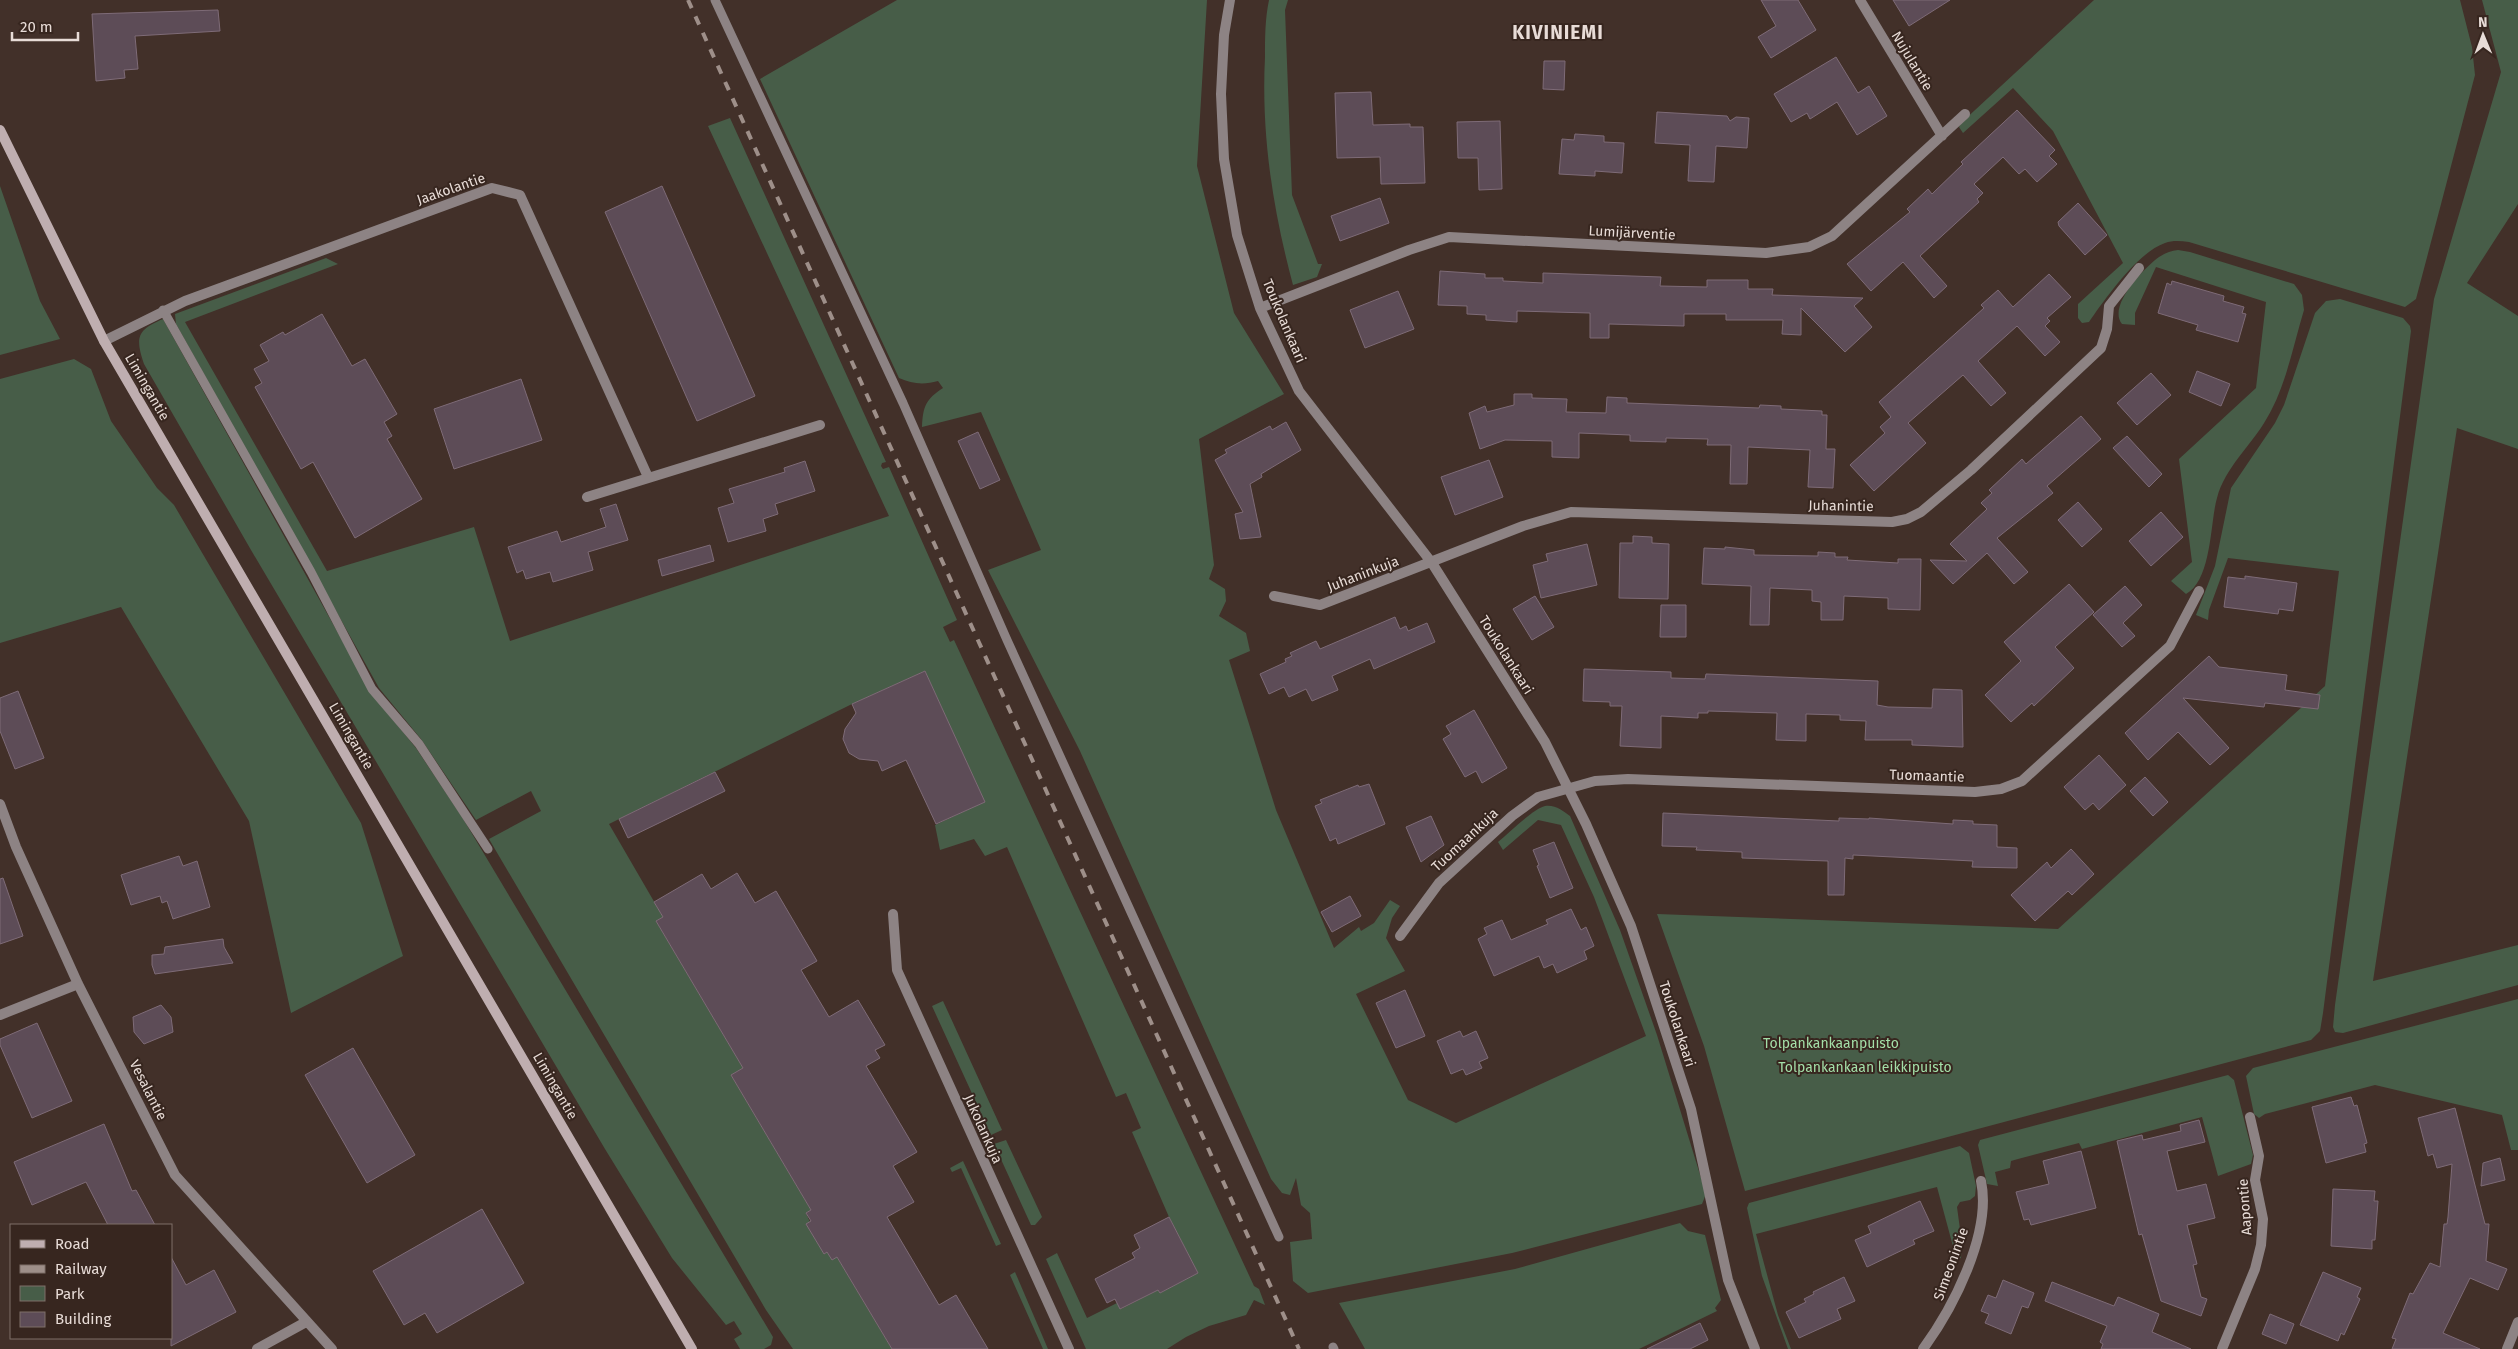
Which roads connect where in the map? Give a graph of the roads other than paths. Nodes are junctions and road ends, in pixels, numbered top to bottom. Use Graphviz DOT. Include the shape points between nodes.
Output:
graph roads {
  1 [pos="715,0"];
  2 [pos="1230,0"];
  3 [pos="1860,0"];
  4 [pos="1965,114"];
  5 [pos="0,130"];
  6 [pos="1942,136"];
  7 [pos="2139,268"];
  8 [pos="1260,308"];
  9 [pos="163,310"];
  10 [pos="104,340"];
  11 [pos="820,425"];
  12 [pos="648,477"];
  13 [pos="587,497"];
  14 [pos="1432,563"];
  15 [pos="2199,591"];
  16 [pos="1274,596"];
  17 [pos="1568,788"];
  18 [pos="0,804"];
  19 [pos="488,849"];
  20 [pos="893,914"];
  21 [pos="1400,936"];
  22 [pos="78,984"];
  23 [pos="0,1015"];
  24 [pos="2250,1117"];
  25 [pos="1981,1182"];
  26 [pos="1279,1237"];
  27 [pos="306,1322"];
  28 [pos="2518,1322"];
  29 [pos="257,1349"];
  30 [pos="332,1349"];
  31 [pos="692,1349"];
  32 [pos="1069,1349"];
  33 [pos="1755,1349"];
  34 [pos="1924,1349"];
  35 [pos="2222,1349"];
  36 [pos="2507,1349"];
  1 -- 26 [label="lane" via="903,404"];
  2 -- 8 [label="street, Toukolankaari" via="1224,35 1221,94 1224,160 1237,235"];
  3 -- 6 [label="street, Nujulantie"];
  4 -- 6 [label="street, Lumijärventie"];
  5 -- 10 [label="main road, Limingantie"];
  6 -- 8 [label="street, Lumijärventie" via="1832,236 1809,247 1766,253 1449,237"];
  7 -- 14 [label="street, Juhanintie" via="2109,306 2101,348 1971,470 1921,512 1907,519 1892,522 1571,512 1523,526"];
  8 -- 14 [label="street, Toukolankaari" via="1299,391"];
  9 -- 10 [label="street, Jaakolantie"];
  9 -- 12 [label="street, Jaakolantie" via="492,188 520,195"];
  9 -- 19 [label="lane" via="311,572 372,689 419,744"];
  10 -- 31 [label="main road, Limingantie"];
  11 -- 12 [label="street"];
  12 -- 13 [label="street"];
  14 -- 16 [label="street, Juhaninkuja" via="1320,605"];
  14 -- 17 [label="street, Toukolankaari" via="1544,742"];
  15 -- 17 [label="street, Tuomaantie" via="2170,646 2027,777 2001,789 1975,792 1628,779 1595,781"];
  17 -- 21 [label="street, Tuomaankuja" via="1538,797 1512,816 1439,883"];
  17 -- 33 [label="street, Toukolankaari" via="1631,926 1691,1108 1728,1280"];
  18 -- 22 [label="street, Vesalantie"];
  20 -- 32 [label="street, Jukolankuja" via="898,970"];
  22 -- 23 [label="street"];
  22 -- 27 [label="street, Vesalantie" via="175,1174"];
  24 -- 35 [label="street, Aapontie" via="2259,1156 2255,1180 2263,1219 2261,1245 2256,1269"];
  25 -- 34 [label="street, Simeonintie" via="1984,1195 1979,1233 1971,1258 1950,1309"];
  27 -- 29 [label="street"];
  27 -- 30 [label="street, Vesalantie"];
  28 -- 36 [label="street"];
}
